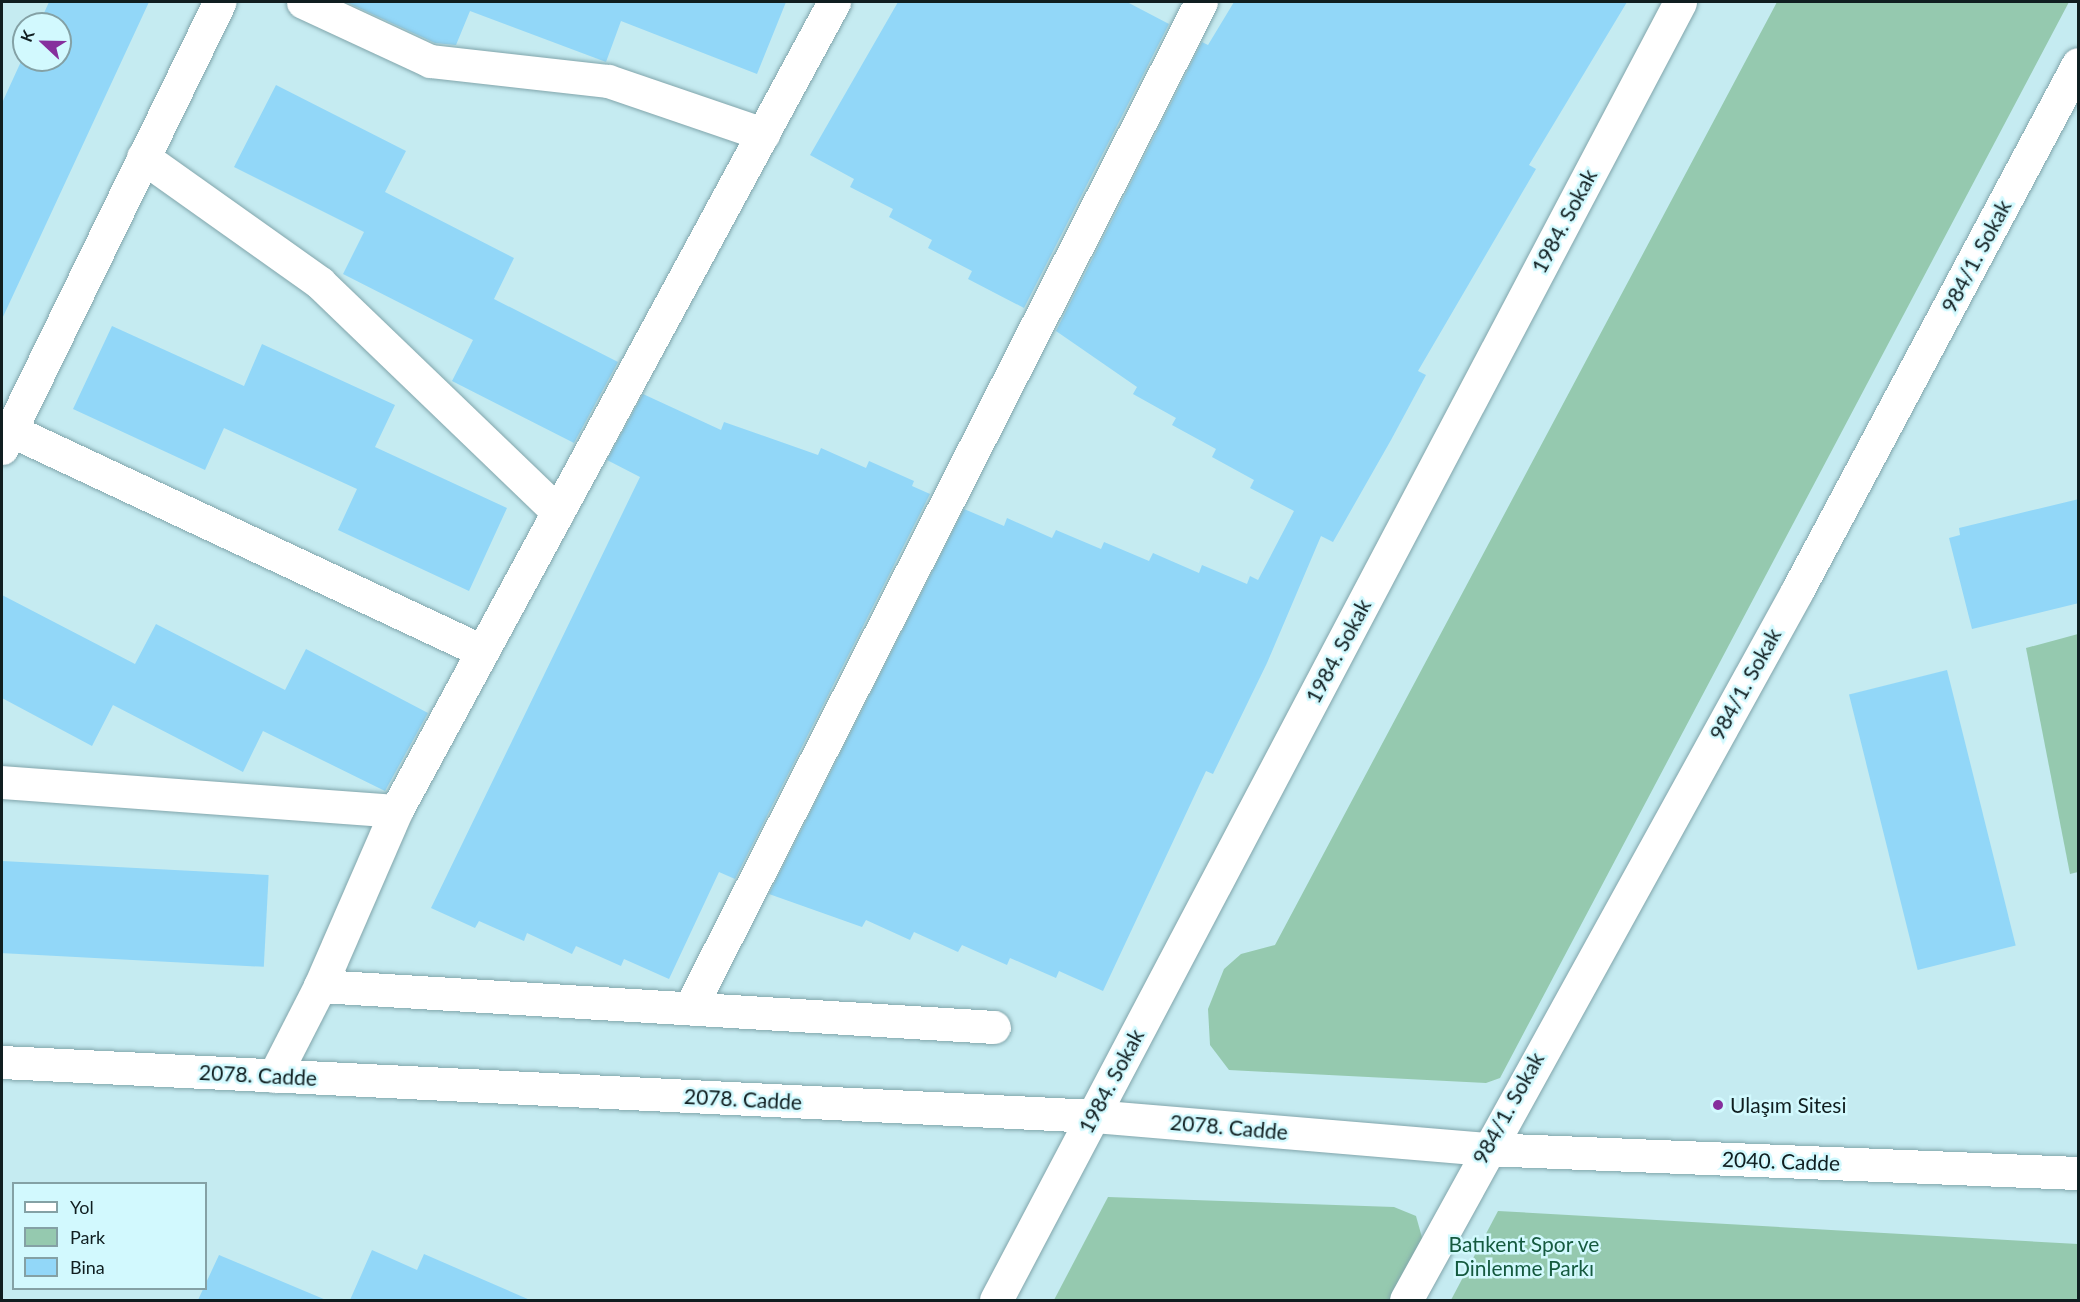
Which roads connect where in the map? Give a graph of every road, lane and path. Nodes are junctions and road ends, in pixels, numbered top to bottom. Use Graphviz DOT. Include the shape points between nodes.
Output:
graph roads {
  1 [pos="220,2"];
  2 [pos="303,2"];
  3 [pos="834,2"];
  4 [pos="1201,2"];
  5 [pos="1680,2"];
  6 [pos="2079,64"];
  7 [pos="763,134"];
  8 [pos="143,157"];
  9 [pos="6,439"];
  10 [pos="558,512"];
  11 [pos="482,651"];
  12 [pos="2,782"];
  13 [pos="396,811"];
  14 [pos="320,986"];
  15 [pos="690,1008"];
  16 [pos="994,1027"];
  17 [pos="2,1062"];
  18 [pos="273,1076"];
  19 [pos="1093,1116"];
  20 [pos="1485,1149"];
  21 [pos="2079,1173"];
  22 [pos="996,1300"];
  23 [pos="1406,1300"];
  1 -- 8 [label="street"];
  2 -- 7 [label="street" via="430,61 608,81"];
  3 -- 7 [label="street"];
  4 -- 15 [label="street"];
  5 -- 19 [label="street, 1984. Sokak"];
  6 -- 20 [label="street, 984/1. Sokak" via="1797,591"];
  7 -- 10 [label="street"];
  8 -- 9 [label="street"];
  8 -- 10 [label="street" via="320,283"];
  9 -- 11 [label="street"];
  10 -- 11 [label="street"];
  11 -- 13 [label="street"];
  12 -- 13 [label="street"];
  13 -- 14 [label="street"];
  14 -- 15 [label="street"];
  14 -- 18 [label="street"];
  15 -- 16 [label="street"];
  17 -- 18 [label="street, 2078. Cadde"];
  18 -- 19 [label="street, 2078. Cadde"];
  19 -- 20 [label="street, 2078. Cadde"];
  19 -- 22 [label="street, 1984. Sokak"];
  20 -- 21 [label="street, 2040. Cadde"];
  20 -- 23 [label="street, 984/1. Sokak"];
}
